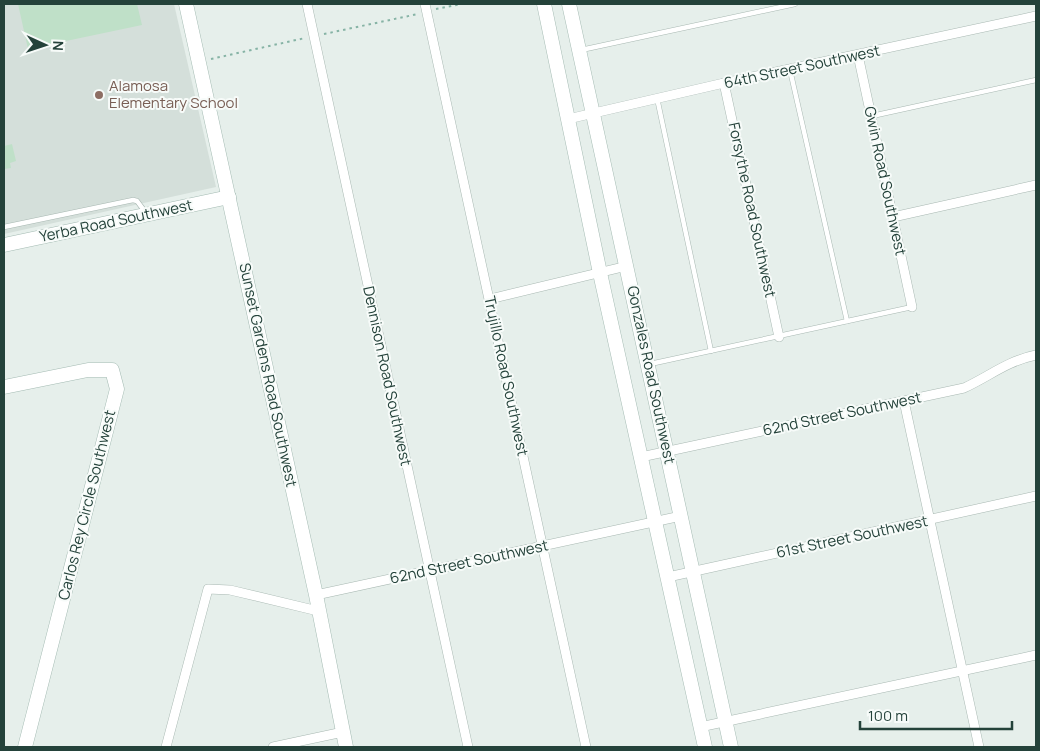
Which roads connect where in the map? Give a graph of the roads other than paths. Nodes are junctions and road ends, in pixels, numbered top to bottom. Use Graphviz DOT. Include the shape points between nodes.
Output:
graph roads {
  1 [pos="186,4"];
  2 [pos="307,4"];
  3 [pos="426,4"];
  4 [pos="544,4"];
  5 [pos="569,4"];
  6 [pos="795,4"];
  7 [pos="1036,16"];
  8 [pos="579,50"];
  9 [pos="858,55"];
  10 [pos="790,70"];
  11 [pos="1036,80"];
  12 [pos="724,83"];
  13 [pos="656,98"];
  14 [pos="593,114"];
  15 [pos="872,116"];
  16 [pos="568,119"];
  17 [pos="1036,185"];
  18 [pos="229,197"];
  19 [pos="146,214"];
  20 [pos="893,217"];
  21 [pos="4,228"];
  22 [pos="4,245"];
  23 [pos="626,266"];
  24 [pos="600,273"];
  25 [pos="490,299"];
  26 [pos="912,307"];
  27 [pos="847,321"];
  28 [pos="779,337"];
  29 [pos="711,351"];
  30 [pos="1036,355"];
  31 [pos="648,364"];
  32 [pos="4,387"];
  33 [pos="904,401"];
  34 [pos="668,451"];
  35 [pos="641,457"];
  36 [pos="1036,496"];
  37 [pos="681,516"];
  38 [pos="929,520"];
  39 [pos="655,522"];
  40 [pos="542,547"];
  41 [pos="429,571"];
  42 [pos="693,572"];
  43 [pos="668,577"];
  44 [pos="316,595"];
  45 [pos="318,611"];
  46 [pos="1036,655"];
  47 [pos="962,671"];
  48 [pos="726,722"];
  49 [pos="700,727"];
  50 [pos="343,732"];
  51 [pos="26,747"];
  52 [pos="166,747"];
  53 [pos="273,747"];
  54 [pos="346,747"];
  55 [pos="468,747"];
  56 [pos="586,747"];
  57 [pos="705,747"];
  58 [pos="731,747"];
  59 [pos="979,747"];
  1 -- 18 [label="street, Sunset Gardens Road Southwest"];
  2 -- 41 [label="street, Dennison Road Southwest"];
  3 -- 25 [label="street, Trujillo Road Southwest"];
  4 -- 16 [label="street, Gonzales Road Southwest"];
  5 -- 8 [label="street, Gonzales Road Southwest"];
  6 -- 8 [label="lane"];
  7 -- 9 [label="street, 64th Street Southwest"];
  8 -- 14 [label="street, Gonzales Road Southwest"];
  9 -- 10 [label="street, 64th Street Southwest"];
  9 -- 15 [label="street, Gwin Road Southwest"];
  10 -- 12 [label="street, 64th Street Southwest"];
  10 -- 27 [label="lane"];
  11 -- 15 [label="lane"];
  12 -- 13 [label="street, 64th Street Southwest"];
  12 -- 28 [label="street, Forsythe Road Southwest"];
  13 -- 14 [label="street, 64th Street Southwest"];
  13 -- 29 [label="lane"];
  14 -- 16 [label="street, 64th Street Southwest"];
  14 -- 23 [label="street, Gonzales Road Southwest"];
  15 -- 20 [label="street, Gwin Road Southwest"];
  16 -- 24 [label="street, Gonzales Road Southwest"];
  17 -- 20 [label="street"];
  18 -- 19 [label="street, Yerba Road Southwest"];
  18 -- 44 [label="street, Sunset Gardens Road Southwest"];
  19 -- 21 [label="lane" via="133,200"];
  19 -- 22 [label="street, Yerba Road Southwest"];
  20 -- 26 [label="street, Gwin Road Southwest"];
  23 -- 24 [label="street"];
  23 -- 31 [label="street, Gonzales Road Southwest"];
  24 -- 25 [label="street"];
  24 -- 35 [label="street, Gonzales Road Southwest"];
  25 -- 40 [label="street, Trujillo Road Southwest"];
  26 -- 27 [label="lane"];
  27 -- 28 [label="lane"];
  28 -- 29 [label="lane"];
  29 -- 31 [label="lane"];
  30 -- 33 [label="street, 62nd Street Southwest" via="1002,365 964,388"];
  31 -- 34 [label="street, Gonzales Road Southwest"];
  32 -- 51 [label="street, Carlos Rey Circle Southwest" via="88,370 112,370 117,389"];
  33 -- 34 [label="street, 62nd Street Southwest"];
  33 -- 38 [label="street"];
  34 -- 35 [label="street, 62nd Street Southwest"];
  34 -- 37 [label="street, Gonzales Road Southwest"];
  35 -- 39 [label="street, Gonzales Road Southwest"];
  36 -- 38 [label="street, 61st Street Southwest"];
  37 -- 39 [label="street, 62nd Street Southwest"];
  37 -- 42 [label="street, Gonzales Road Southwest"];
  38 -- 42 [label="street, 61st Street Southwest"];
  38 -- 47 [label="street"];
  39 -- 40 [label="street, 62nd Street Southwest"];
  39 -- 43 [label="street, Gonzales Road Southwest"];
  40 -- 41 [label="street, 62nd Street Southwest"];
  40 -- 56 [label="street, Trujillo Road Southwest"];
  41 -- 44 [label="street, 62nd Street Southwest"];
  41 -- 55 [label="street, Dennison Road Southwest"];
  42 -- 43 [label="street, 61st Street Southwest"];
  42 -- 48 [label="street, Gonzales Road Southwest"];
  43 -- 49 [label="street, Gonzales Road Southwest"];
  44 -- 45 [label="street, Sunset Gardens Road Southwest"];
  45 -- 50 [label="street, Sunset Gardens Road Southwest"];
  45 -- 52 [label="street" via="230,590 208,589"];
  46 -- 47 [label="street"];
  47 -- 48 [label="street"];
  47 -- 59 [label="street"];
  48 -- 49 [label="street"];
  48 -- 58 [label="street, Gonzales Road Southwest"];
  49 -- 57 [label="street, Gonzales Road Southwest"];
  50 -- 53 [label="street"];
  50 -- 54 [label="street, Sunset Gardens Road Southwest"];
}
